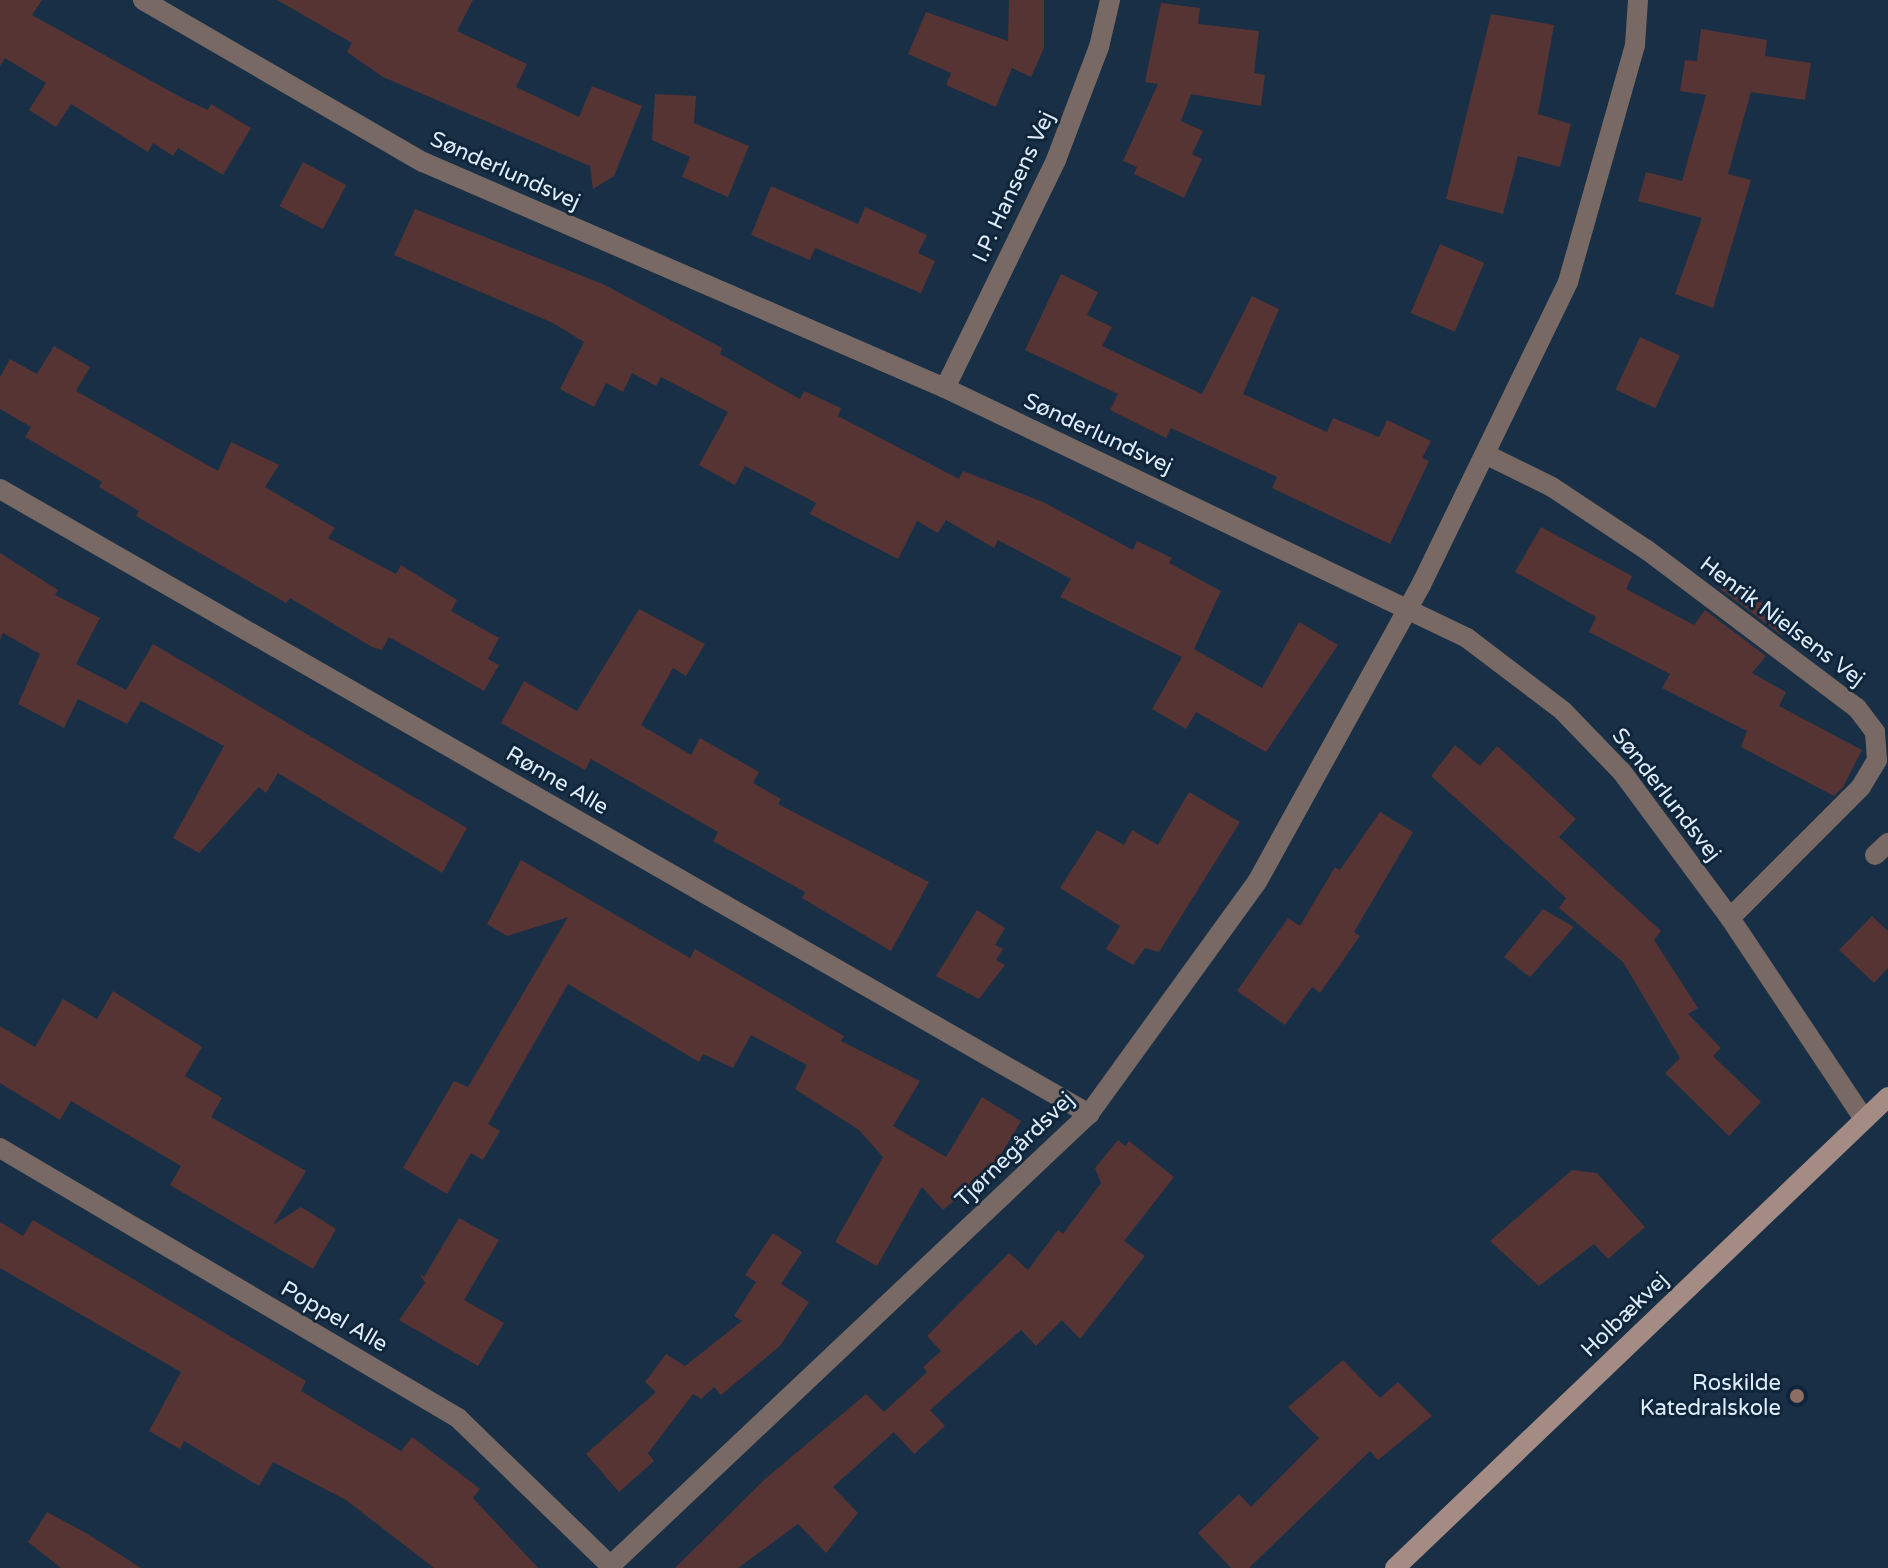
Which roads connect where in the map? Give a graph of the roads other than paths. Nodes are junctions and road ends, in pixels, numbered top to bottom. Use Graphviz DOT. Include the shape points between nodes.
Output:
graph roads {
  1 [pos="143,0"];
  2 [pos="1110,0"];
  3 [pos="1638,0"];
  4 [pos="945,388"];
  5 [pos="1487,455"];
  6 [pos="0,489"];
  7 [pos="1409,607"];
  8 [pos="1730,918"];
  9 [pos="1888,1097"];
  10 [pos="1089,1114"];
  11 [pos="1864,1119"];
  12 [pos="0,1148"];
  13 [pos="611,1567"];
  14 [pos="1395,1568"];
  1 -- 4 [label="street, Sønderlundsvej" via="423,162"];
  2 -- 4 [label="street, I.P. Hansens Vej" via="1099,47 1056,160"];
  3 -- 5 [label="street" via="1635,45 1568,282"];
  4 -- 7 [label="street, Sønderlundsvej"];
  5 -- 7 [label="street"];
  5 -- 8 [label="street, Henrik Nielsens Vej" via="1552,487 1647,550 1857,708 1875,732 1877,760 1861,787"];
  6 -- 10 [label="street, Rønne Alle"];
  7 -- 8 [label="street, Sønderlundsvej" via="1467,638 1563,711 1622,772"];
  7 -- 10 [label="street, Tjørnegårdsvej" via="1257,882"];
  8 -- 11 [label="street, Sønderlundsvej"];
  9 -- 11 [label="street, Holbækvej"];
  10 -- 13 [label="street, Tjørnegårdsvej"];
  11 -- 14 [label="street, Holbækvej"];
  12 -- 13 [label="street, Poppel Alle" via="458,1418"];
}
